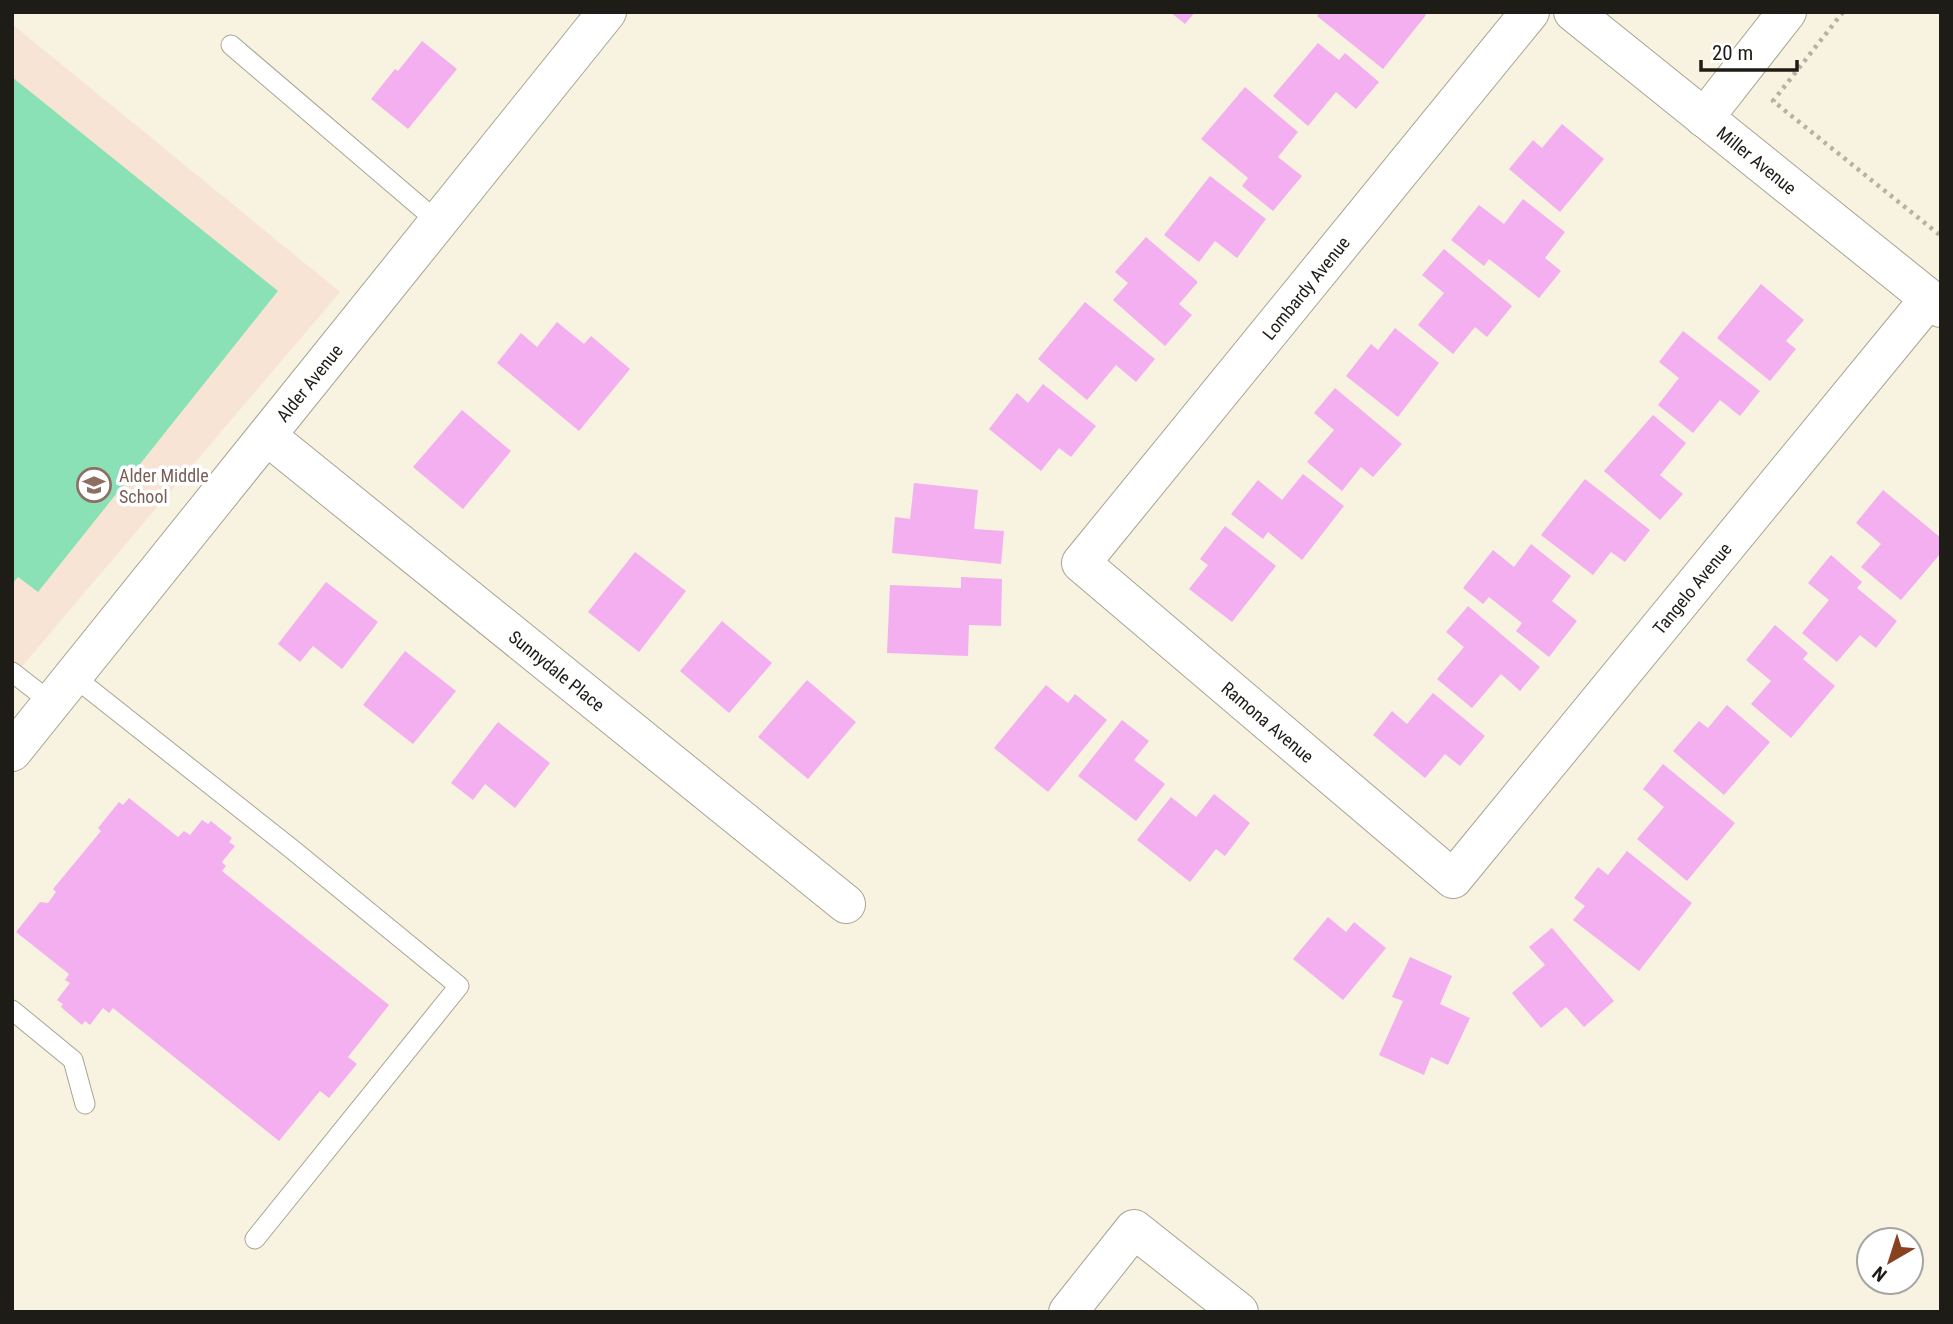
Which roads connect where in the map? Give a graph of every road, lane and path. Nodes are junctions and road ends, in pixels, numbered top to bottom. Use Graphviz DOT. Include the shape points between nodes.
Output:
graph roads {
  1 [pos="607,12"];
  2 [pos="1530,12"];
  3 [pos="1573,12"];
  4 [pos="1787,12"];
  5 [pos="1843,12"];
  6 [pos="231,45"];
  7 [pos="1704,118"];
  8 [pos="438,222"];
  9 [pos="1941,236"];
  10 [pos="1935,304"];
  11 [pos="267,436"];
  12 [pos="1081,563"];
  13 [pos="12,672"];
  14 [pos="63,690"];
  15 [pos="12,752"];
  16 [pos="1453,879"];
  17 [pos="846,904"];
  18 [pos="12,1010"];
  19 [pos="85,1104"];
  20 [pos="255,1239"];
  21 [pos="1068,1312"];
  22 [pos="1239,1312"];
  1 -- 8 [label="street, Alder Avenue"];
  2 -- 12 [label="street, Lombardy Avenue"];
  3 -- 7 [label="street, Miller Avenue"];
  4 -- 7 [label="street"];
  5 -- 9 [label="path" via="1773,101"];
  6 -- 8 [label="lane"];
  7 -- 10 [label="street, Miller Avenue"];
  8 -- 11 [label="street, Alder Avenue"];
  10 -- 16 [label="street, Tangelo Avenue"];
  11 -- 14 [label="street, Alder Avenue"];
  11 -- 17 [label="street, Sunnydale Place"];
  12 -- 16 [label="street, Ramona Avenue"];
  13 -- 14 [label="lane"];
  14 -- 15 [label="street, Alder Avenue"];
  14 -- 20 [label="lane" via="293,850 459,986"];
  18 -- 19 [label="lane" via="73,1060"];
  21 -- 22 [label="street" via="1134,1229"];
}
